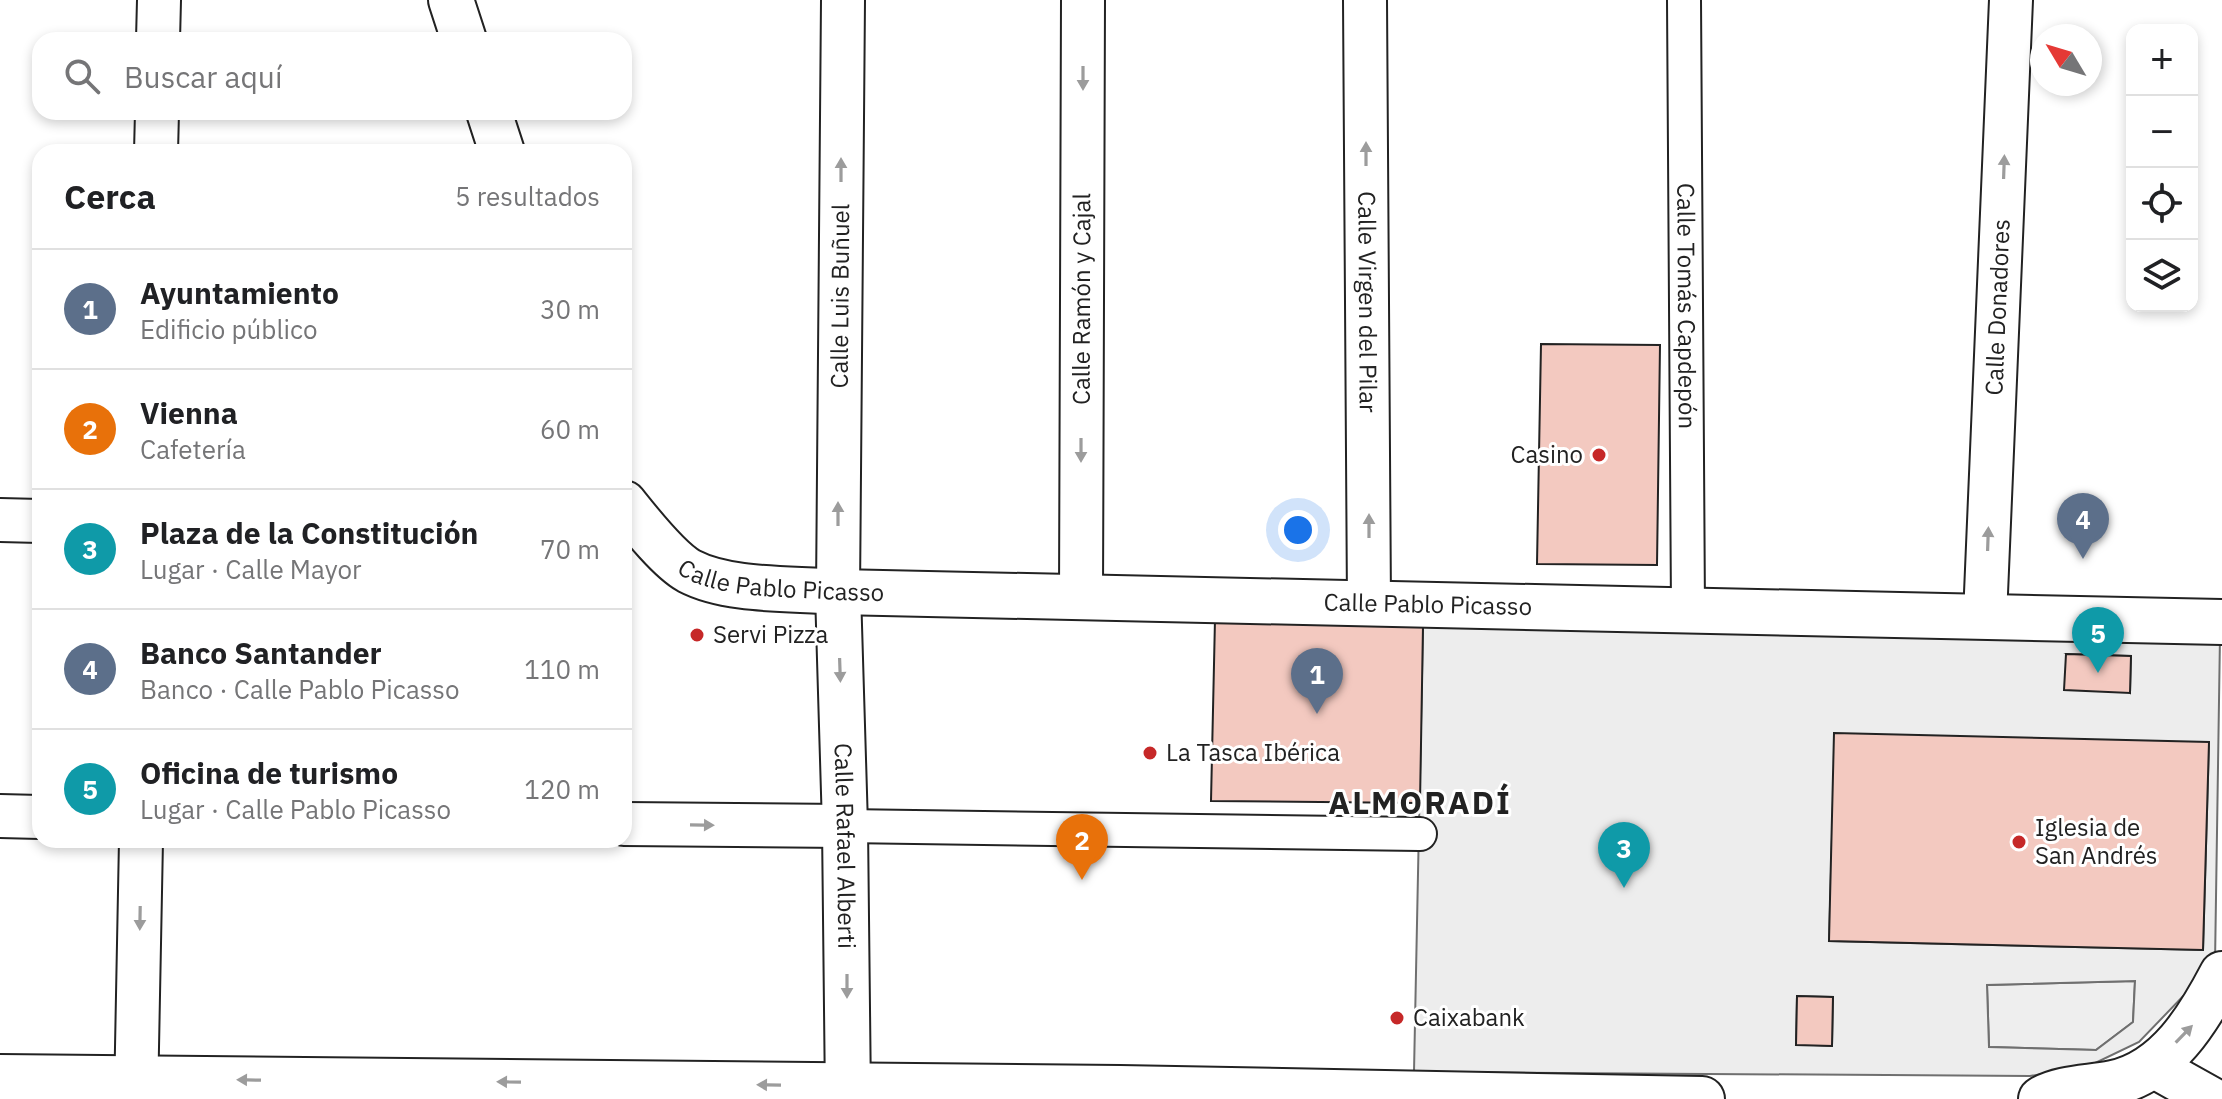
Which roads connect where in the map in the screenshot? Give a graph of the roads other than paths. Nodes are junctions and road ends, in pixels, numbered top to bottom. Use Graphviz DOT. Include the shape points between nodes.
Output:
graph roads {
  1 [pos="159,0"];
  2 [pos="451,0"];
  3 [pos="843,0"];
  4 [pos="1083,0"];
  5 [pos="1365,0"];
  6 [pos="1684,0"];
  7 [pos="2011,0"];
  8 [pos="158,32"];
  9 [pos="461,32"];
  10 [pos="157,120"];
  11 [pos="492,120"];
  12 [pos="156,144"];
  13 [pos="499,144"];
  14 [pos="0,520"];
  15 [pos="32,521"];
  16 [pos="638,536"];
  17 [pos="838,592"];
  18 [pos="1081,597"];
  19 [pos="1369,604"];
  20 [pos="1688,610"];
  21 [pos="1985,617"];
  22 [pos="2222,622"];
  23 [pos="0,816"];
  24 [pos="32,817"];
  25 [pos="632,824"];
  26 [pos="845,826"];
  27 [pos="1420,834"];
  28 [pos="141,848"];
  29 [pos="2222,974"];
  30 [pos="2153,1066"];
  31 [pos="0,1077"];
  32 [pos="136,1089"];
  33 [pos="1710,1091"];
  34 [pos="848,1092"];
  35 [pos="1120,1093"];
  36 [pos="1379,1095"];
  37 [pos="2041,1099"];
  38 [pos="2212,1099"];
  1 -- 8 [label="street"];
  2 -- 9 [label="main road"];
  17 -- 3 [label="street, Calle Luis Buñuel, one-way"];
  4 -- 18 [label="street, Calle Ramón y Cajal, one-way"];
  19 -- 5 [label="street, Calle Virgen del Pilar, one-way"];
  6 -- 20 [label="street, Calle Tomás Capdepón"];
  21 -- 7 [label="street, Calle Donadores, one-way"];
  10 -- 12 [label="street"];
  11 -- 13 [label="main road"];
  14 -- 15 [label="street"];
  16 -- 17 [label="main road, Calle Pablo Picasso" via="688,571 729,584"];
  17 -- 18 [label="main road, Calle Pablo Picasso"];
  17 -- 26 [label="main road, Calle Rafael Alberti, one-way"];
  18 -- 19 [label="main road, Calle Pablo Picasso"];
  19 -- 20 [label="main road, Calle Pablo Picasso"];
  20 -- 21 [label="main road, Calle Pablo Picasso"];
  21 -- 22 [label="main road, Calle Pablo Picasso"];
  23 -- 24 [label="street"];
  25 -- 26 [label="street, one-way"];
  26 -- 27 [label="street"];
  26 -- 34 [label="main road, Calle Rafael Alberti, one-way"];
  28 -- 32 [label="street, one-way"];
  30 -- 29 [label="main road, one-way" via="2198,1020"];
  30 -- 37 [label="main road" via="2118,1082"];
  30 -- 38 [label="street"];
  31 -- 32 [label="main road"];
  34 -- 32 [label="main road, one-way"];
  33 -- 36 [label="main road"];
  34 -- 35 [label="main road"];
  35 -- 36 [label="main road"];
}
